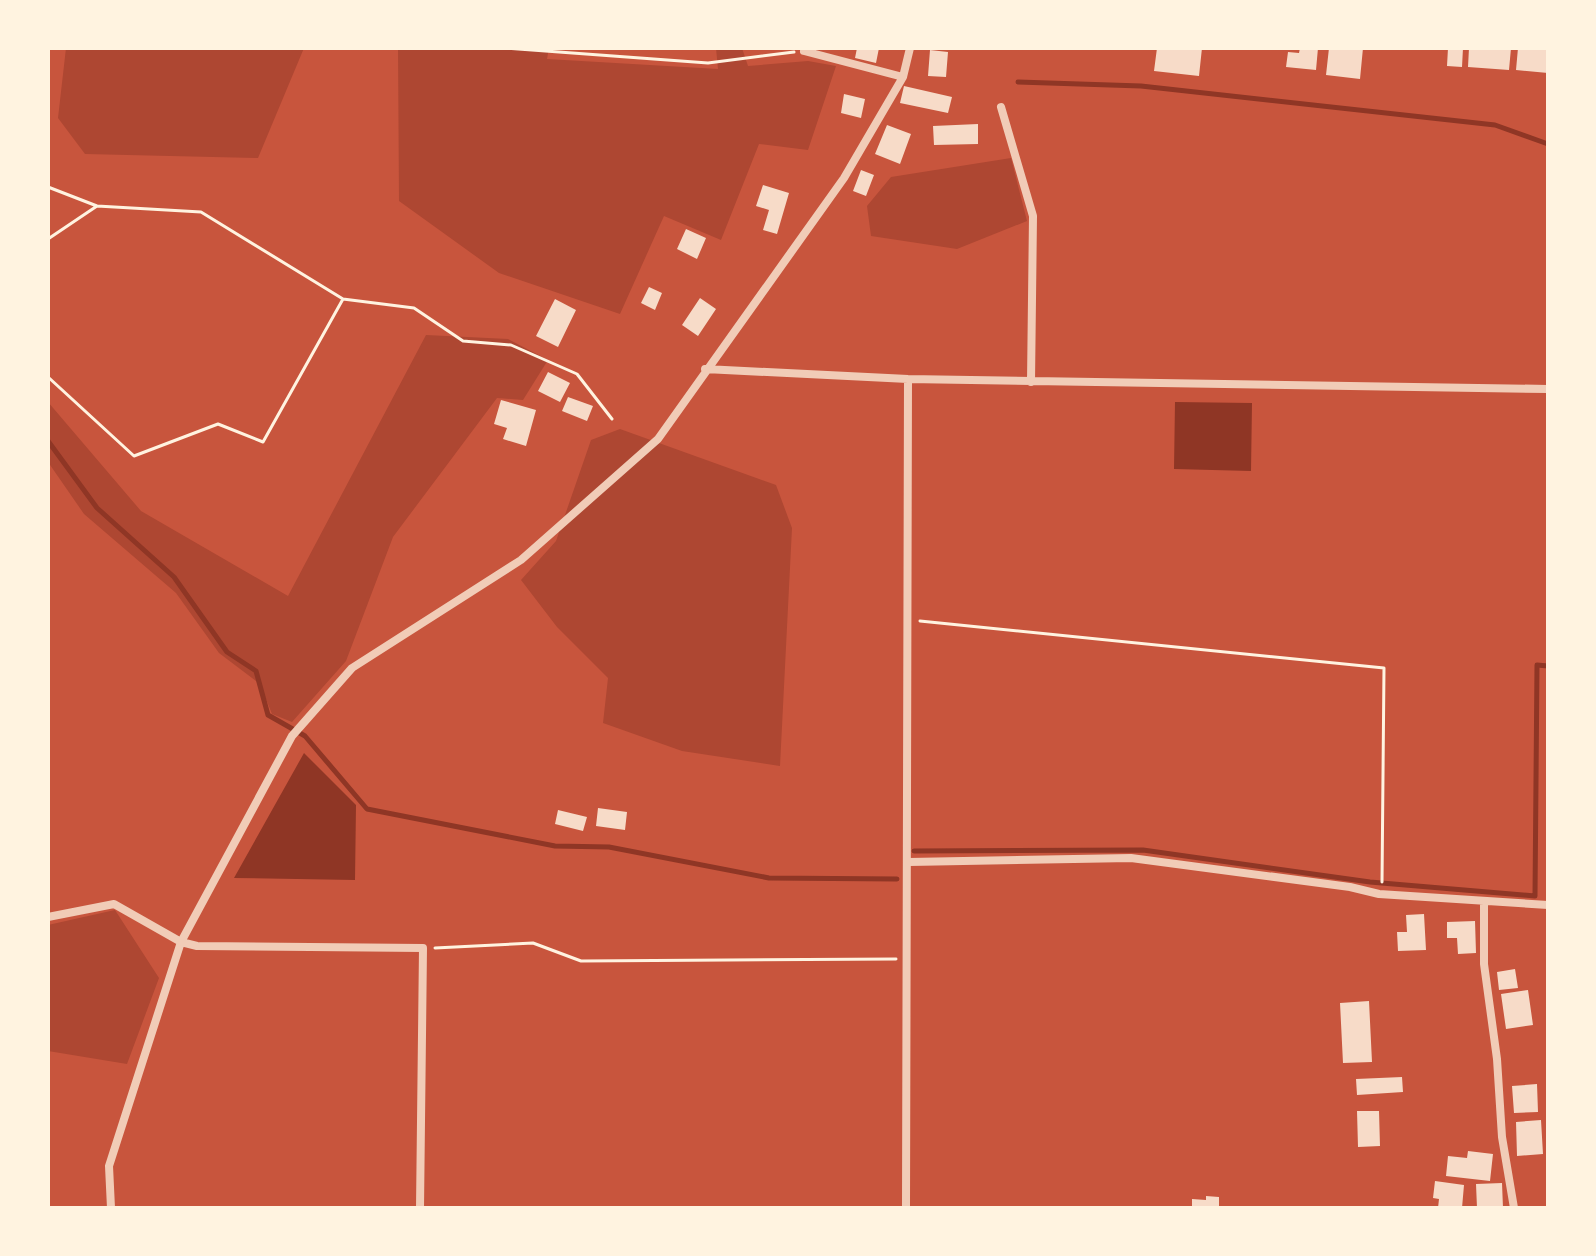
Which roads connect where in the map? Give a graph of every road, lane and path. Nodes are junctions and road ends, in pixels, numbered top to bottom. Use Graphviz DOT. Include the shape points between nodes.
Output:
graph roads {
  1 [pos="503,48"];
  2 [pos="910,48"];
  3 [pos="804,51"];
  4 [pos="903,77"];
  5 [pos="1001,107"];
  6 [pos="48,187"];
  7 [pos="97,206"];
  8 [pos="48,239"];
  9 [pos="343,299"];
  10 [pos="705,369"];
  11 [pos="48,377"];
  12 [pos="908,379"];
  13 [pos="1031,382"];
  14 [pos="1548,389"];
  15 [pos="612,419"];
  16 [pos="909,620"];
  17 [pos="909,862"];
  18 [pos="1384,876"];
  19 [pos="1484,901"];
  20 [pos="1548,905"];
  21 [pos="48,917"];
  22 [pos="181,942"];
  23 [pos="423,948"];
  24 [pos="909,959"];
  25 [pos="111,1208"];
  26 [pos="420,1208"];
  27 [pos="906,1208"];
  28 [pos="1514,1208"];
  1 -- 3 [label="path" via="708,63"];
  2 -- 4 [label="street"];
  3 -- 4 [label="street"];
  4 -- 10 [label="street" via="844,178"];
  5 -- 13 [label="street" via="1033,216"];
  6 -- 7 [label="path"];
  7 -- 8 [label="path"];
  7 -- 9 [label="path" via="201,212"];
  9 -- 11 [label="path" via="263,442 218,424 134,456"];
  9 -- 15 [label="path" via="414,308 463,341 511,345 577,374"];
  10 -- 12 [label="street"];
  10 -- 22 [label="street" via="658,439 532,550 352,668 292,736"];
  12 -- 13 [label="street"];
  12 -- 16 [label="street"];
  13 -- 14 [label="street"];
  16 -- 17 [label="street"];
  16 -- 18 [label="path" via="1384,668"];
  17 -- 19 [label="street" via="1131,858 1379,894"];
  17 -- 24 [label="street"];
  19 -- 20 [label="street"];
  19 -- 28 [label="street" via="1484,964"];
  21 -- 22 [label="street" via="114,904"];
  22 -- 23 [label="street"];
  22 -- 25 [label="street" via="109,1166"];
  23 -- 24 [label="path" via="533,943 581,961"];
  23 -- 26 [label="street"];
  24 -- 27 [label="street"];
}
